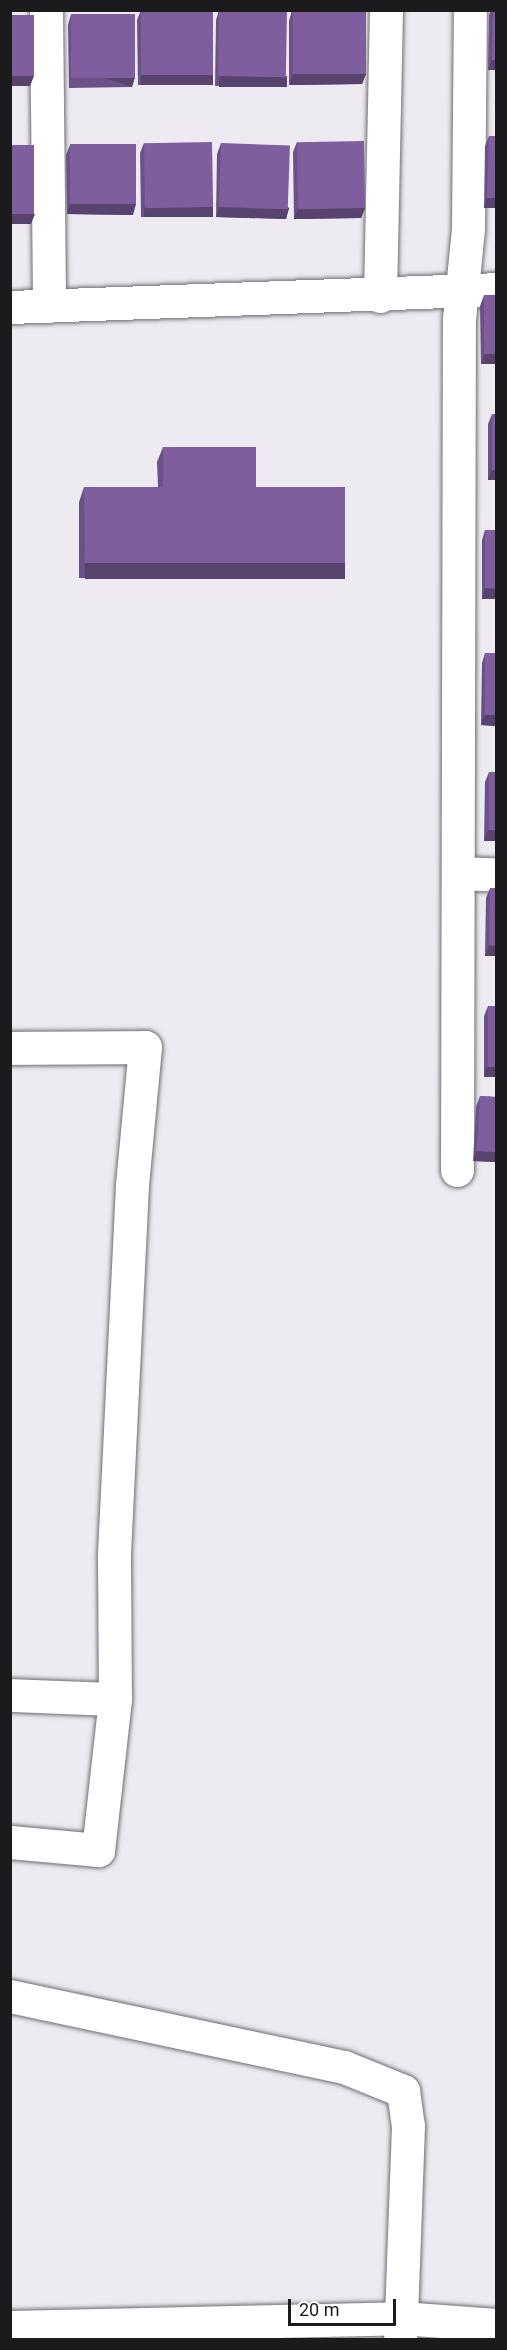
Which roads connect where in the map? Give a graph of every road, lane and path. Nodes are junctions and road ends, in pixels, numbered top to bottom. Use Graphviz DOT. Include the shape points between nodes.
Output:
graph roads {
  1 [pos="46,10"];
  2 [pos="386,10"];
  3 [pos="470,10"];
  4 [pos="496,289"];
  5 [pos="464,290"];
  6 [pos="380,296"];
  7 [pos="49,306"];
  8 [pos="10,307"];
  9 [pos="458,873"];
  10 [pos="496,874"];
  11 [pos="10,1048"];
  12 [pos="457,1170"];
  13 [pos="10,1695"];
  14 [pos="115,1699"];
  15 [pos="10,1842"];
  16 [pos="10,1996"];
  17 [pos="496,2325"];
  18 [pos="10,2327"];
  19 [pos="400,2329"];
  1 -- 7 [label="street"];
  2 -- 6 [label="street"];
  3 -- 5 [label="street"];
  4 -- 5 [label="street"];
  5 -- 6 [label="street"];
  5 -- 9 [label="street" via="459,319"];
  6 -- 7 [label="street"];
  7 -- 8 [label="street"];
  9 -- 10 [label="street"];
  9 -- 12 [label="street"];
  11 -- 14 [label="street" via="145,1047 132,1185 114,1559"];
  13 -- 14 [label="street"];
  14 -- 15 [label="street" via="98,1850"];
  16 -- 19 [label="street" via="344,2067 403,2091 408,2126"];
  17 -- 19 [label="street"];
  18 -- 19 [label="street"];
}
